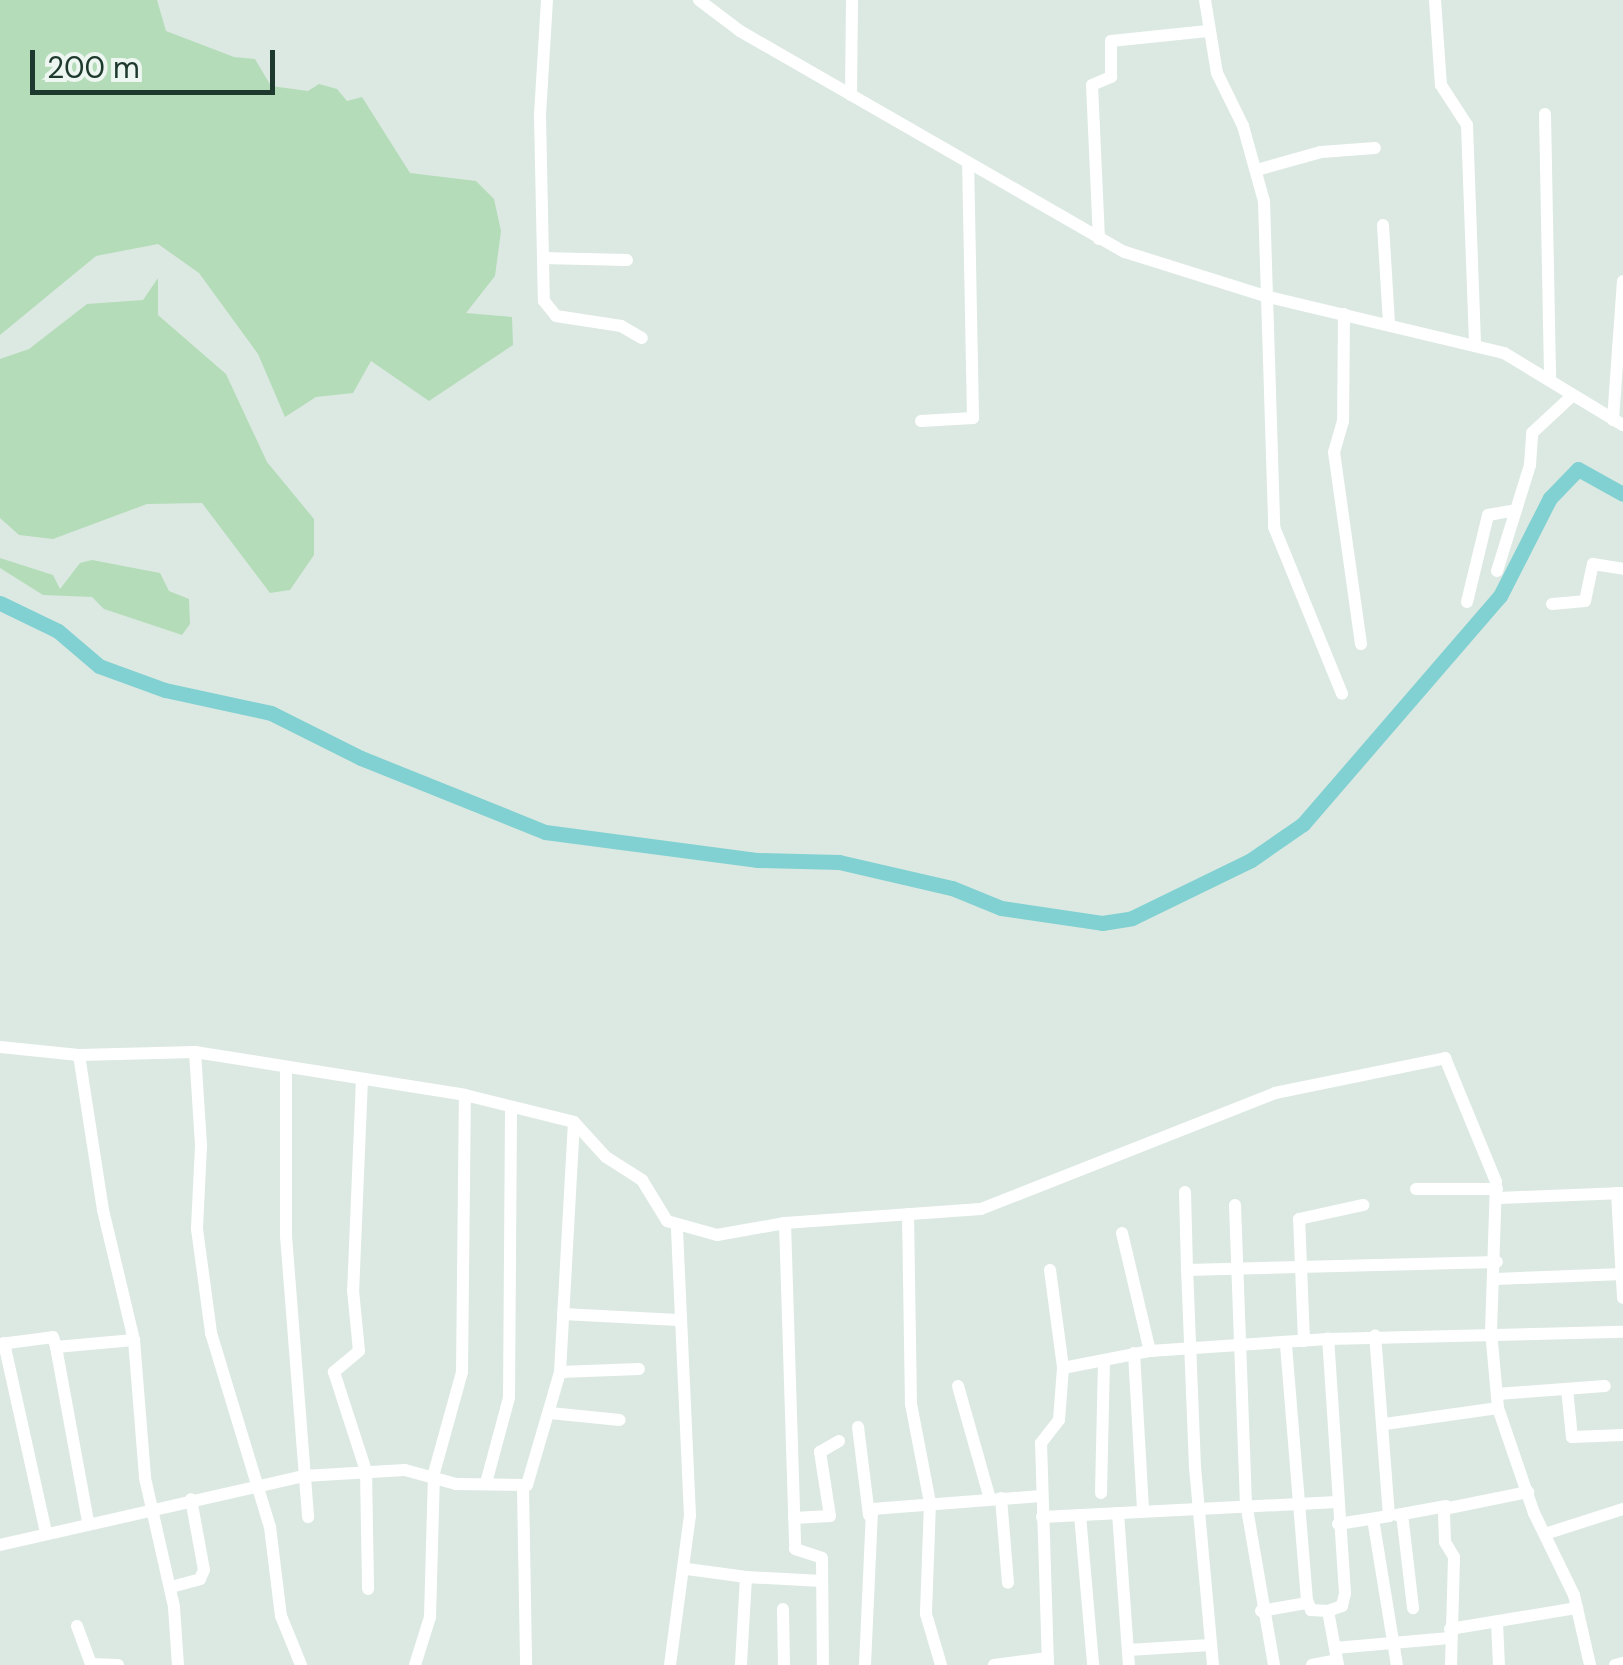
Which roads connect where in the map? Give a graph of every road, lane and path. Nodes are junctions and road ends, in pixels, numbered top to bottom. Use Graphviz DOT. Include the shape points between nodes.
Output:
graph roads {
  1 [pos="548,0"];
  2 [pos="699,0"];
  3 [pos="852,0"];
  4 [pos="1206,0"];
  5 [pos="1435,0"];
  6 [pos="1208,31"];
  7 [pos="851,95"];
  8 [pos="1544,114"];
  9 [pos="1375,148"];
  10 [pos="968,166"];
  11 [pos="1257,170"];
  12 [pos="1384,225"];
  13 [pos="1099,239"];
  14 [pos="543,258"];
  15 [pos="628,260"];
  16 [pos="1623,280"];
  17 [pos="1269,297"];
  18 [pos="1344,314"];
  19 [pos="1389,324"];
  20 [pos="642,338"];
  21 [pos="1475,344"];
  22 [pos="1550,380"];
  23 [pos="1573,395"];
  24 [pos="921,420"];
  25 [pos="1618,422"];
  26 [pos="1516,510"];
  27 [pos="1623,569"];
  28 [pos="1496,570"];
  29 [pos="1466,602"];
  30 [pos="1552,604"];
  31 [pos="1361,644"];
  32 [pos="1342,694"];
  33 [pos="0,1047"];
  34 [pos="194,1052"];
  35 [pos="78,1055"];
  36 [pos="286,1071"];
  37 [pos="362,1079"];
  38 [pos="465,1095"];
  39 [pos="511,1106"];
  40 [pos="574,1122"];
  41 [pos="1416,1189"];
  42 [pos="1184,1192"];
  43 [pos="1497,1193"];
  44 [pos="1620,1193"];
  45 [pos="1363,1204"];
  46 [pos="1236,1205"];
  47 [pos="908,1214"];
  48 [pos="786,1224"];
  49 [pos="677,1227"];
  50 [pos="1122,1233"];
  51 [pos="1496,1262"];
  52 [pos="1302,1266"];
  53 [pos="1241,1268"];
  54 [pos="1050,1270"];
  55 [pos="1187,1270"];
  56 [pos="1622,1274"];
  57 [pos="1496,1279"];
  58 [pos="1623,1298"];
  59 [pos="564,1314"];
  60 [pos="678,1320"];
  61 [pos="1492,1331"];
  62 [pos="1623,1332"];
  63 [pos="1375,1336"];
  64 [pos="1328,1338"];
  65 [pos="134,1340"];
  66 [pos="1304,1341"];
  67 [pos="2,1344"];
  68 [pos="1286,1345"];
  69 [pos="56,1347"];
  70 [pos="1242,1347"];
  71 [pos="1150,1350"];
  72 [pos="1188,1350"];
  73 [pos="1134,1353"];
  74 [pos="1104,1362"];
  75 [pos="1063,1368"];
  76 [pos="639,1369"];
  77 [pos="560,1372"];
  78 [pos="958,1386"];
  79 [pos="1605,1386"];
  80 [pos="1568,1389"];
  81 [pos="1498,1401"];
  82 [pos="550,1413"];
  83 [pos="620,1420"];
  84 [pos="1385,1424"];
  85 [pos="858,1426"];
  86 [pos="1623,1436"];
  87 [pos="840,1441"];
  88 [pos="366,1471"];
  89 [pos="434,1473"];
  90 [pos="304,1476"];
  91 [pos="486,1483"];
  92 [pos="257,1484"];
  93 [pos="523,1487"];
  94 [pos="1528,1492"];
  95 [pos="1101,1493"];
  96 [pos="1042,1496"];
  97 [pos="191,1499"];
  98 [pos="996,1499"];
  99 [pos="1337,1502"];
  100 [pos="930,1503"];
  101 [pos="1246,1503"];
  102 [pos="1199,1505"];
  103 [pos="1298,1505"];
  104 [pos="1446,1506"];
  105 [pos="151,1507"];
  106 [pos="1623,1509"];
  107 [pos="1143,1510"];
  108 [pos="1118,1513"];
  109 [pos="869,1515"];
  110 [pos="1080,1515"];
  111 [pos="1396,1515"];
  112 [pos="308,1517"];
  113 [pos="1042,1517"];
  114 [pos="794,1518"];
  115 [pos="1373,1519"];
  116 [pos="88,1522"];
  117 [pos="1338,1524"];
  118 [pos="46,1532"];
  119 [pos="1545,1534"];
  120 [pos="0,1545"];
  121 [pos="796,1550"];
  122 [pos="688,1569"];
  123 [pos="746,1576"];
  124 [pos="794,1579"];
  125 [pos="822,1581"];
  126 [pos="1008,1583"];
  127 [pos="170,1586"];
  128 [pos="368,1589"];
  129 [pos="1307,1603"];
  130 [pos="1413,1608"];
  131 [pos="1577,1608"];
  132 [pos="783,1609"];
  133 [pos="1261,1611"];
  134 [pos="1328,1611"];
  135 [pos="1497,1623"];
  136 [pos="77,1626"];
  137 [pos="1450,1634"];
  138 [pos="1394,1643"];
  139 [pos="1210,1645"];
  140 [pos="1128,1650"];
  141 [pos="1336,1657"];
  142 [pos="1048,1662"];
  143 [pos="1623,1663"];
  144 [pos="118,1665"];
  145 [pos="178,1665"];
  146 [pos="300,1665"];
  147 [pos="415,1665"];
  148 [pos="526,1665"];
  149 [pos="670,1665"];
  150 [pos="741,1665"];
  151 [pos="784,1665"];
  152 [pos="823,1665"];
  153 [pos="865,1665"];
  154 [pos="941,1665"];
  155 [pos="994,1665"];
  156 [pos="1093,1665"];
  157 [pos="1129,1665"];
  158 [pos="1214,1665"];
  159 [pos="1274,1665"];
  160 [pos="1312,1665"];
  161 [pos="1397,1665"];
  162 [pos="1450,1665"];
  163 [pos="1499,1665"];
  164 [pos="1590,1665"];
  165 [pos="1615,1665"];
  1 -- 14 [label="street" via="540,116"];
  2 -- 7 [label="street"];
  3 -- 7 [label="street"];
  4 -- 6 [label="street"];
  5 -- 21 [label="street" via="1441,85 1468,124"];
  6 -- 11 [label="street"];
  6 -- 13 [label="street" via="1111,41 1111,76 1092,85"];
  7 -- 10 [label="street"];
  8 -- 22 [label="street"];
  9 -- 11 [label="street" via="1321,152"];
  10 -- 13 [label="street"];
  10 -- 24 [label="street" via="973,418"];
  11 -- 17 [label="street"];
  12 -- 19 [label="street"];
  13 -- 17 [label="street" via="1166,269"];
  14 -- 15 [label="street"];
  14 -- 20 [label="street" via="549,311"];
  16 -- 25 [label="street"];
  17 -- 18 [label="street"];
  17 -- 32 [label="street" via="1274,527"];
  18 -- 19 [label="street"];
  18 -- 31 [label="street" via="1343,421 1334,452"];
  19 -- 21 [label="street"];
  21 -- 22 [label="street"];
  22 -- 23 [label="street"];
  23 -- 25 [label="street"];
  23 -- 26 [label="street" via="1532,434"];
  26 -- 28 [label="street"];
  26 -- 29 [label="street" via="1488,515"];
  27 -- 30 [label="street" via="1593,564 1585,601"];
  33 -- 35 [label="street"];
  34 -- 35 [label="street"];
  34 -- 36 [label="street"];
  34 -- 92 [label="street" via="199,1255 210,1333"];
  35 -- 65 [label="street" via="103,1210"];
  36 -- 37 [label="street"];
  36 -- 90 [label="street" via="286,1236"];
  37 -- 38 [label="street"];
  37 -- 88 [label="street" via="353,1290 359,1351 334,1372"];
  38 -- 39 [label="street"];
  38 -- 89 [label="street" via="462,1372"];
  39 -- 40 [label="street"];
  39 -- 91 [label="street" via="509,1398"];
  40 -- 49 [label="street" via="606,1157 642,1180 655,1208"];
  40 -- 59 [label="street"];
  41 -- 43 [label="street"];
  42 -- 55 [label="street"];
  43 -- 44 [label="street"];
  43 -- 47 [label="street" via="1445,1058 1276,1092 981,1209"];
  43 -- 51 [label="street"];
  44 -- 56 [label="street"];
  45 -- 52 [label="street" via="1302,1215"];
  46 -- 53 [label="street"];
  47 -- 48 [label="street"];
  47 -- 100 [label="street" via="911,1404"];
  48 -- 49 [label="street" via="718,1235"];
  48 -- 114 [label="street"];
  49 -- 60 [label="street"];
  50 -- 71 [label="street"];
  51 -- 52 [label="street"];
  51 -- 57 [label="street"];
  52 -- 53 [label="street"];
  52 -- 66 [label="street"];
  53 -- 55 [label="street"];
  53 -- 70 [label="street"];
  54 -- 75 [label="street"];
  55 -- 72 [label="street"];
  56 -- 57 [label="street"];
  56 -- 58 [label="street"];
  57 -- 61 [label="street"];
  59 -- 60 [label="street"];
  59 -- 77 [label="street"];
  60 -- 122 [label="street" via="690,1471"];
  61 -- 62 [label="street"];
  61 -- 63 [label="street"];
  61 -- 81 [label="street"];
  63 -- 64 [label="street"];
  63 -- 84 [label="street"];
  64 -- 66 [label="street"];
  64 -- 99 [label="street"];
  65 -- 69 [label="street"];
  65 -- 105 [label="street"];
  66 -- 68 [label="street"];
  67 -- 69 [label="street" via="53,1337"];
  67 -- 118 [label="street"];
  68 -- 70 [label="street"];
  68 -- 103 [label="street"];
  69 -- 116 [label="street"];
  70 -- 72 [label="street"];
  70 -- 101 [label="street"];
  71 -- 72 [label="street"];
  71 -- 73 [label="street"];
  72 -- 102 [label="street"];
  73 -- 74 [label="street"];
  73 -- 107 [label="street"];
  74 -- 75 [label="street"];
  74 -- 95 [label="street"];
  75 -- 96 [label="street" via="1059,1420 1041,1443"];
  76 -- 77 [label="street"];
  77 -- 82 [label="street"];
  78 -- 98 [label="street"];
  79 -- 80 [label="street"];
  80 -- 81 [label="street"];
  80 -- 86 [label="street" via="1572,1437"];
  81 -- 84 [label="street"];
  81 -- 94 [label="street"];
  82 -- 83 [label="street"];
  82 -- 93 [label="street" via="531,1480"];
  84 -- 111 [label="street"];
  85 -- 109 [label="street"];
  87 -- 114 [label="street" via="820,1452 830,1516"];
  88 -- 89 [label="street"];
  88 -- 90 [label="street"];
  88 -- 128 [label="street"];
  89 -- 91 [label="street" via="456,1484"];
  89 -- 147 [label="street" via="430,1617"];
  90 -- 92 [label="street"];
  90 -- 112 [label="street"];
  91 -- 93 [label="street"];
  92 -- 97 [label="street"];
  92 -- 146 [label="street" via="270,1528 274,1592"];
  93 -- 148 [label="street"];
  94 -- 104 [label="street"];
  94 -- 119 [label="street"];
  96 -- 98 [label="street"];
  96 -- 113 [label="street"];
  97 -- 105 [label="street"];
  97 -- 127 [label="street" via="204,1570 200,1579"];
  98 -- 100 [label="street"];
  98 -- 126 [label="street"];
  99 -- 103 [label="street"];
  99 -- 117 [label="street"];
  100 -- 109 [label="street" via="881,1505"];
  100 -- 154 [label="street" via="924,1596"];
  101 -- 102 [label="street"];
  101 -- 103 [label="street"];
  101 -- 133 [label="street"];
  102 -- 107 [label="street"];
  102 -- 139 [label="street"];
  103 -- 129 [label="street"];
  104 -- 111 [label="street"];
  104 -- 137 [label="street" via="1445,1539 1454,1557"];
  105 -- 116 [label="street"];
  105 -- 127 [label="street"];
  106 -- 119 [label="street"];
  107 -- 108 [label="street"];
  108 -- 110 [label="street"];
  108 -- 140 [label="street"];
  109 -- 153 [label="street"];
  110 -- 113 [label="street"];
  110 -- 156 [label="street"];
  111 -- 115 [label="street"];
  111 -- 130 [label="street"];
  113 -- 142 [label="street"];
  114 -- 121 [label="street"];
  115 -- 117 [label="street"];
  115 -- 138 [label="street"];
  116 -- 118 [label="street"];
  117 -- 134 [label="street" via="1344,1601"];
  118 -- 120 [label="street"];
  119 -- 131 [label="street"];
  121 -- 124 [label="street"];
  121 -- 125 [label="street" via="820,1554"];
  122 -- 123 [label="street"];
  122 -- 149 [label="street"];
  123 -- 124 [label="street"];
  123 -- 150 [label="street"];
  124 -- 125 [label="street"];
  125 -- 152 [label="street"];
  127 -- 145 [label="street"];
  129 -- 133 [label="street"];
  129 -- 134 [label="street" via="1311,1610"];
  131 -- 135 [label="street"];
  131 -- 164 [label="street"];
  132 -- 151 [label="street"];
  133 -- 159 [label="street"];
  134 -- 141 [label="street"];
  135 -- 137 [label="street"];
  135 -- 163 [label="street"];
  136 -- 144 [label="street" via="92,1664"];
  137 -- 138 [label="street"];
  137 -- 162 [label="street"];
  138 -- 141 [label="street"];
  138 -- 161 [label="street"];
  139 -- 140 [label="street"];
  139 -- 158 [label="street"];
  140 -- 157 [label="street"];
  141 -- 160 [label="street"];
  142 -- 155 [label="street"];
  143 -- 165 [label="street"];
}
